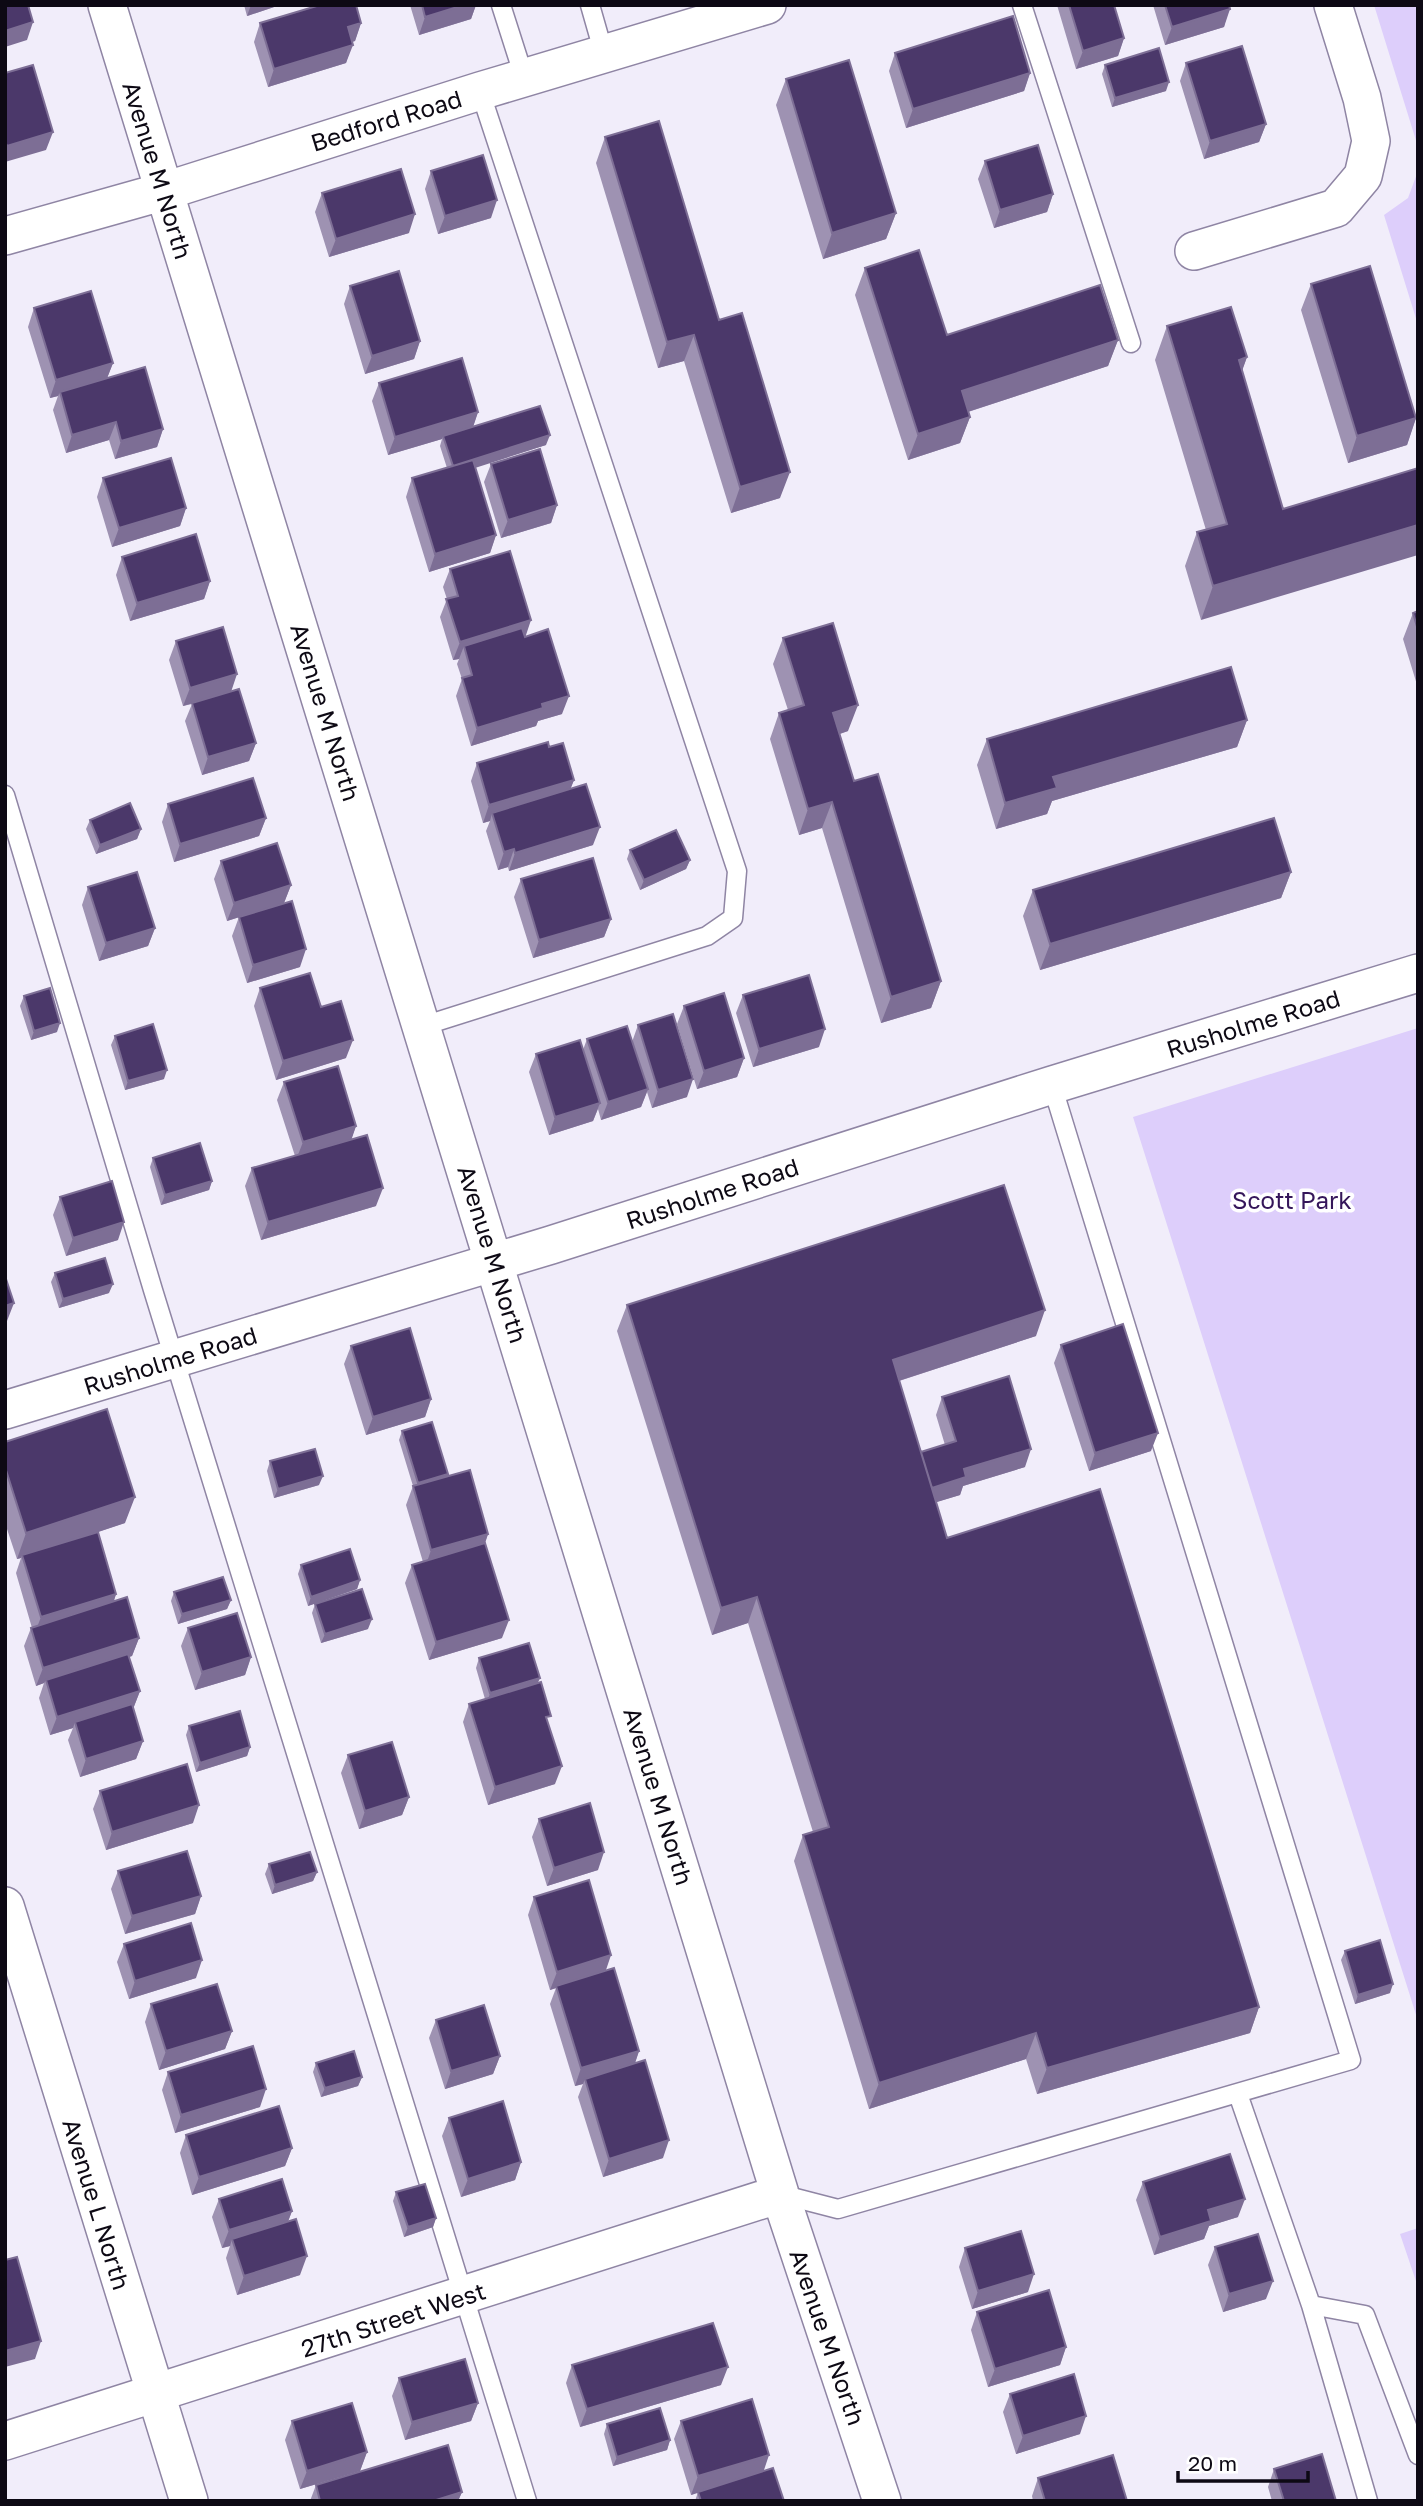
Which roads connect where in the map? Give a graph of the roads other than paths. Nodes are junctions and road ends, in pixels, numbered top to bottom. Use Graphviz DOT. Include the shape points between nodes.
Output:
graph roads {
  1 [pos="107,5"];
  2 [pos="501,5"];
  3 [pos="590,5"];
  4 [pos="767,5"];
  5 [pos="1022,5"];
  6 [pos="1333,5"];
  7 [pos="727,11"];
  8 [pos="604,54"];
  9 [pos="524,77"];
  10 [pos="480,91"];
  11 [pos="165,191"];
  12 [pos="5,236"];
  13 [pos="1194,251"];
  14 [pos="1131,343"];
  15 [pos="5,795"];
  16 [pos="1418,973"];
  17 [pos="423,1026"];
  18 [pos="1052,1084"];
  19 [pos="495,1262"];
  20 [pos="175,1359"];
  21 [pos="5,1410"];
  22 [pos="5,1906"];
  23 [pos="1238,2094"];
  24 [pos="780,2194"];
  25 [pos="463,2297"];
  26 [pos="1311,2305"];
  27 [pos="155,2394"];
  28 [pos="5,2441"];
  29 [pos="1418,2455"];
  30 [pos="189,2501"];
  31 [pos="527,2501"];
  32 [pos="882,2501"];
  33 [pos="1368,2501"];
  1 -- 11 [label="street, Avenue M North"];
  2 -- 9 [label="lane"];
  3 -- 8 [label="lane"];
  4 -- 7 [label="street, Bedford Road"];
  5 -- 14 [label="lane"];
  6 -- 13 [label="street" via="1371,141 1363,176 1336,208"];
  7 -- 8 [label="street, Bedford Road"];
  8 -- 9 [label="street, Bedford Road"];
  9 -- 10 [label="street, Bedford Road"];
  10 -- 11 [label="street, Bedford Road"];
  10 -- 17 [label="lane" via="737,871 733,918 707,936"];
  11 -- 12 [label="street, Bedford Road"];
  11 -- 17 [label="street, Avenue M North"];
  15 -- 20 [label="lane"];
  16 -- 18 [label="street, Rusholme Road"];
  17 -- 19 [label="street, Avenue M North"];
  18 -- 19 [label="street, Rusholme Road"];
  18 -- 23 [label="lane" via="1351,2060"];
  19 -- 20 [label="street, Rusholme Road"];
  19 -- 24 [label="street, Avenue M North"];
  20 -- 21 [label="street, Rusholme Road"];
  20 -- 25 [label="lane"];
  22 -- 27 [label="street, Avenue L North"];
  23 -- 24 [label="lane" via="838,2209"];
  23 -- 26 [label="lane"];
  24 -- 25 [label="street, 27th Street West"];
  24 -- 32 [label="street, Avenue M North"];
  25 -- 27 [label="street, 27th Street West"];
  25 -- 31 [label="lane"];
  26 -- 29 [label="lane" via="1365,2315"];
  26 -- 33 [label="lane"];
  27 -- 28 [label="street, 27th Street West"];
  27 -- 30 [label="street, Avenue L North"];
}
